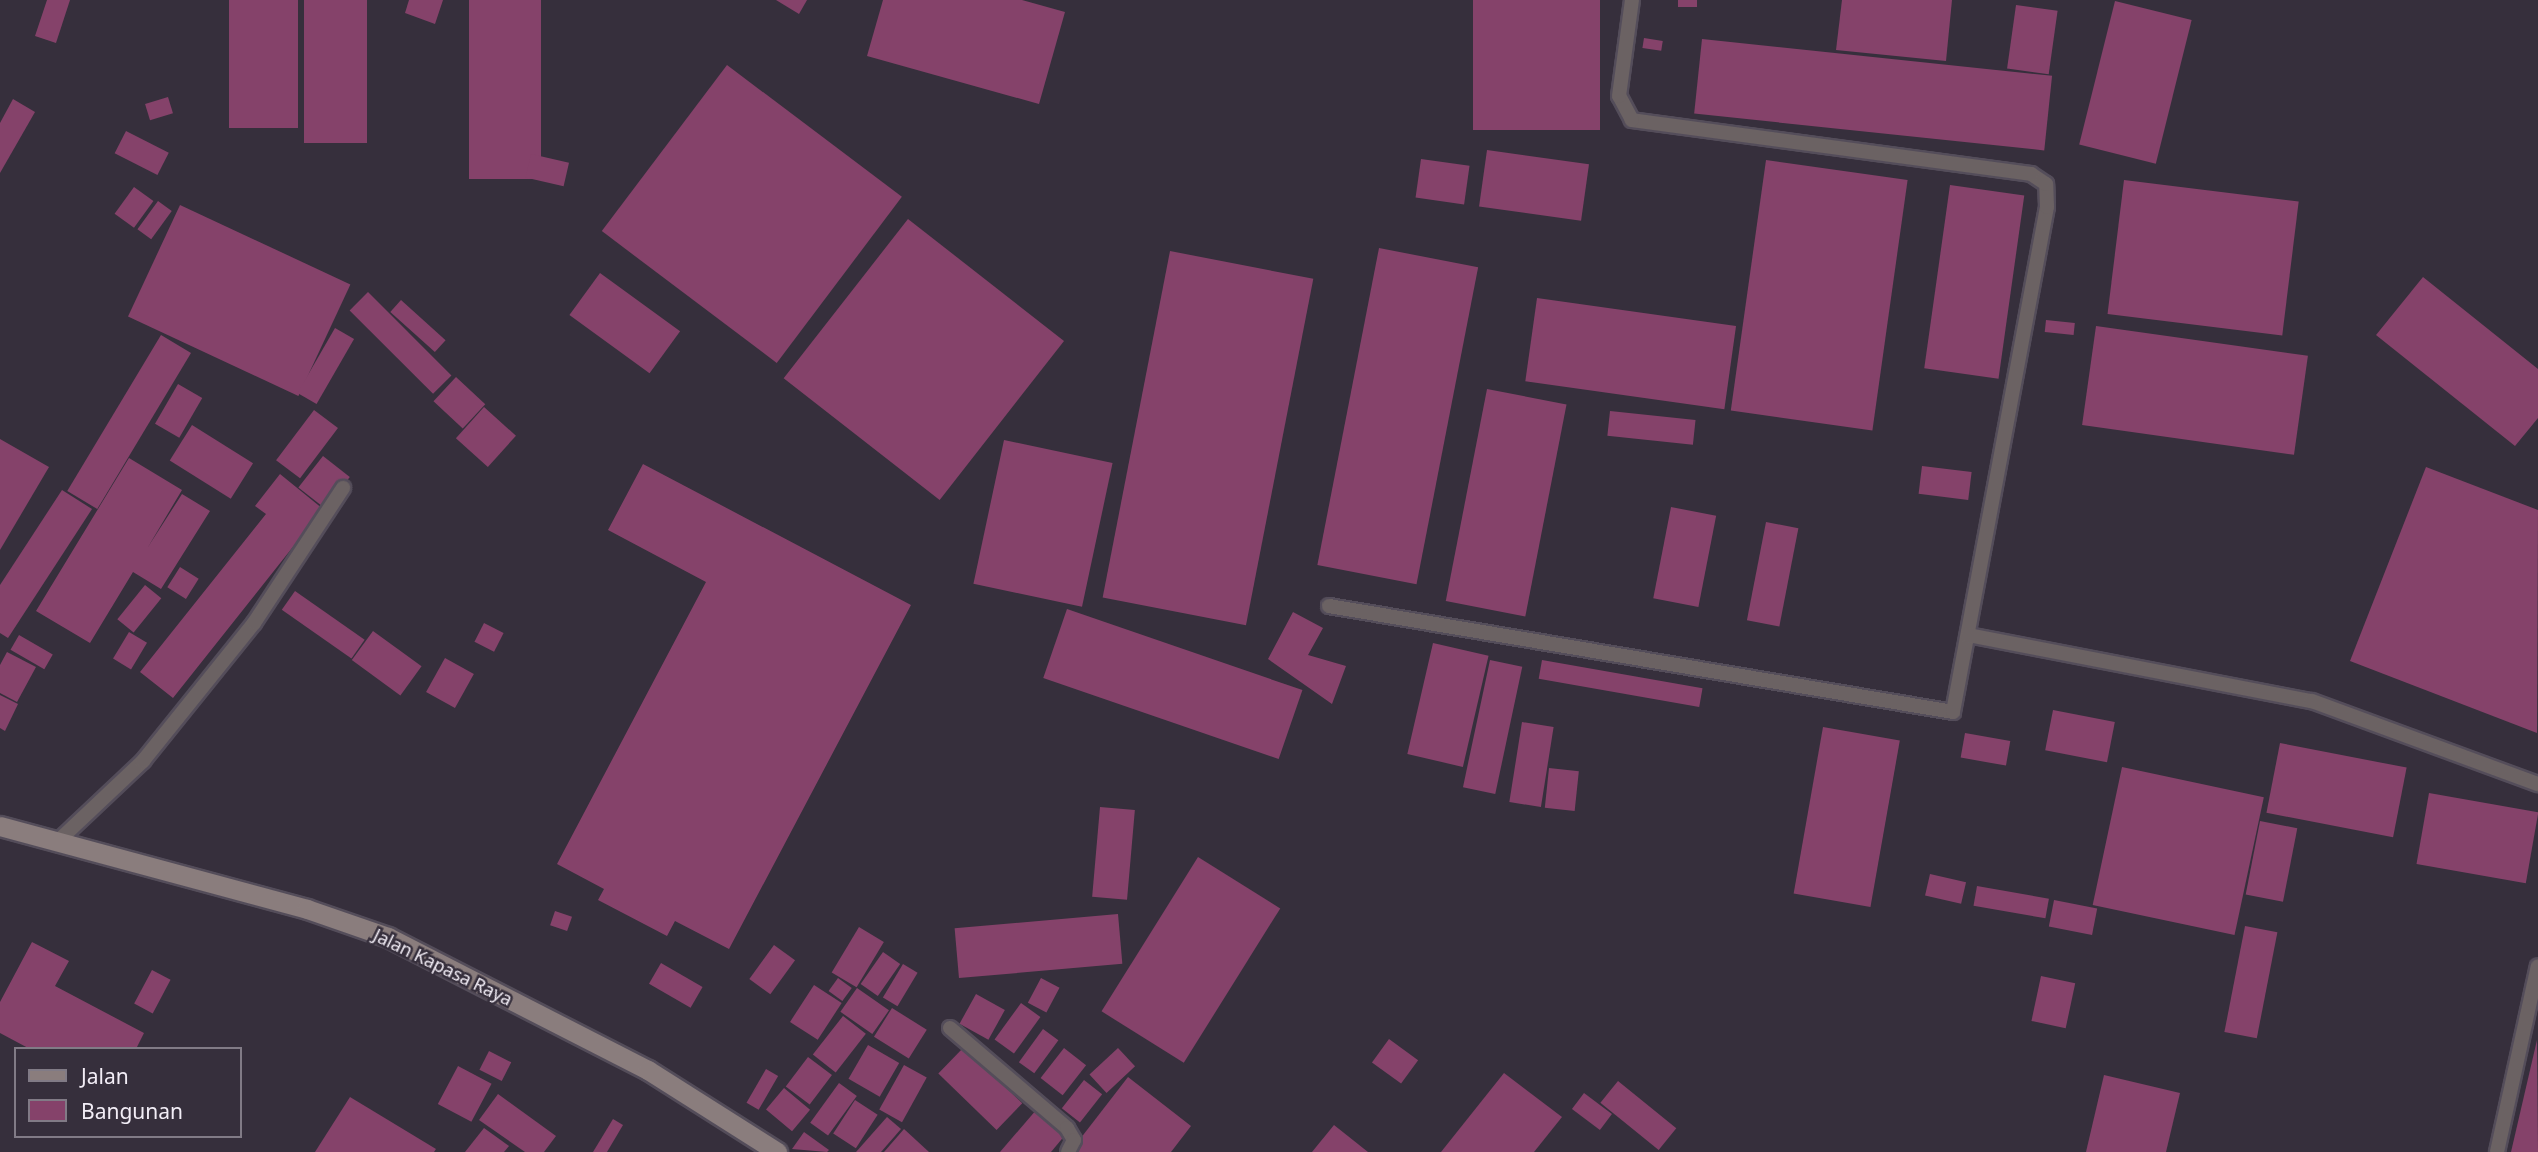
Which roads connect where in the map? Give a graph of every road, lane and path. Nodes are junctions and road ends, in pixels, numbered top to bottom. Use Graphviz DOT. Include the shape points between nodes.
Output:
graph roads {
  1 [pos="1632,0"];
  2 [pos="343,488"];
  3 [pos="1329,606"];
  4 [pos="1968,635"];
  5 [pos="2538,784"];
  6 [pos="0,826"];
  7 [pos="57,843"];
  8 [pos="2538,966"];
  9 [pos="950,1028"];
  10 [pos="777,1152"];
  11 [pos="1068,1152"];
  12 [pos="2497,1152"];
  1 -- 4 [label="street" via="1619,96 1632,120 2031,174 2046,184 2047,207"];
  2 -- 7 [label="street" via="254,623 177,719 143,761"];
  3 -- 4 [label="street" via="1954,712"];
  4 -- 5 [label="street" via="2312,701"];
  6 -- 7 [label="main road, Jalan Kapasa Raya"];
  7 -- 10 [label="main road, Jalan Kapasa Raya" via="307,909 388,937 648,1070"];
  8 -- 12 [label="street"];
  9 -- 11 [label="street" via="1067,1128 1074,1140"];
}
